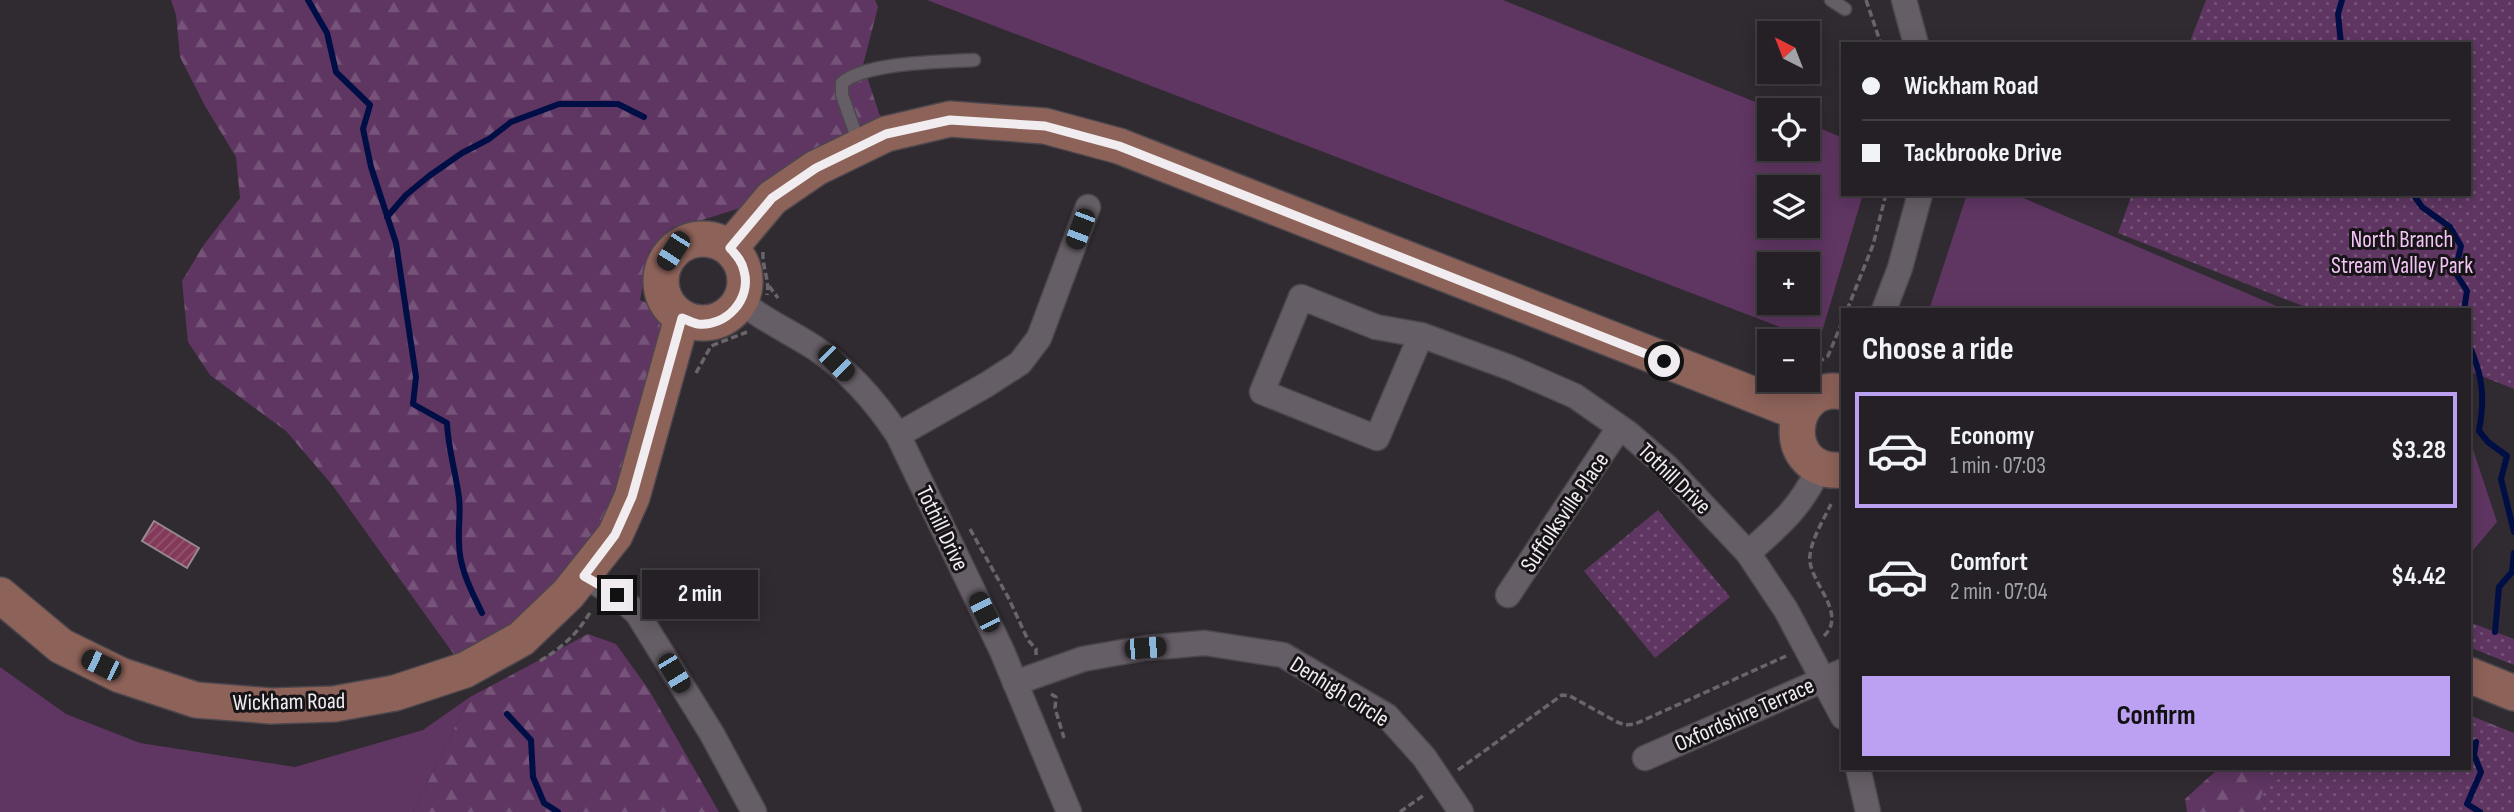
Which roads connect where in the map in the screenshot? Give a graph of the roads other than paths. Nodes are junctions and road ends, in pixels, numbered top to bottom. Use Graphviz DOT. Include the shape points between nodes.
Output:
graph roads {
  1 [pos="1831,0"];
  2 [pos="1904,0"];
  3 [pos="1845,9"];
  4 [pos="1915,42"];
  5 [pos="974,60"];
  6 [pos="860,147"];
  7 [pos="1919,196"];
  8 [pos="1088,207"];
  9 [pos="730,248"];
  10 [pos="741,302"];
  11 [pos="1885,308"];
  12 [pos="682,318"];
  13 [pos="1421,335"];
  14 [pos="1841,392"];
  15 [pos="1800,413"];
  16 [pos="1619,428"];
  17 [pos="898,435"];
  18 [pos="1831,469"];
  19 [pos="1748,553"];
  20 [pos="584,576"];
  21 [pos="0,595"];
  22 [pos="1508,595"];
  23 [pos="1833,675"];
  24 [pos="2471,676"];
  25 [pos="1015,683"];
  26 [pos="2514,693"];
  27 [pos="1841,709"];
  28 [pos="1645,758"];
  29 [pos="1858,770"];
  30 [pos="754,812"];
  31 [pos="1069,812"];
  32 [pos="1461,812"];
  33 [pos="1868,812"];
  1 -- 3 [label="lane"];
  2 -- 4 [label="street"];
  5 -- 6 [label="lane" via="853,74 842,83 842,95"];
  6 -- 9 [label="street" via="816,168 772,198"];
  6 -- 15 [label="street" via="886,134 950,120 1045,126 1119,146"];
  7 -- 11 [label="street"];
  8 -- 17 [label="street" via="1039,338 1020,363"];
  9 -- 10 [label="street" via="745,273"];
  9 -- 12 [label="street" via="701,239 673,251 664,264 663,295"];
  10 -- 12 [label="street" via="715,322 698,324"];
  10 -- 17 [label="street, Tothill Drive" via="836,363 872,399"];
  12 -- 20 [label="street, Wickham Road" via="632,497 615,535"];
  13 -- 13 [label="street, Tothill Drive" via="1377,438 1262,392 1301,297 1376,327"];
  13 -- 16 [label="street, Tothill Drive" via="1575,396"];
  14 -- 15 [label="street" via="1822,393"];
  15 -- 18 [label="street" via="1796,426 1801,451 1809,460"];
  16 -- 19 [label="street, Tothill Drive" via="1668,467"];
  16 -- 22 [label="street, Suffolksville Place"];
  17 -- 25 [label="street, Tothill Drive"];
  18 -- 19 [label="street" via="1787,519"];
  19 -- 23 [label="street, Tothill Drive" via="1806,647"];
  20 -- 21 [label="street, Wickham Road" via="521,639 465,670 395,693 334,704 271,706 196,700 120,675 61,646"];
  20 -- 30 [label="street" via="637,612"];
  23 -- 27 [label="street, Tothill Drive"];
  23 -- 28 [label="street, Oxfordshire Terrace"];
  24 -- 26 [label="street"];
  25 -- 31 [label="street, Tothill Drive"];
  25 -- 32 [label="street, Denhigh Circle" via="1083,659 1145,648 1205,643 1283,655 1387,716 1424,757"];
  29 -- 33 [label="street"];
}
